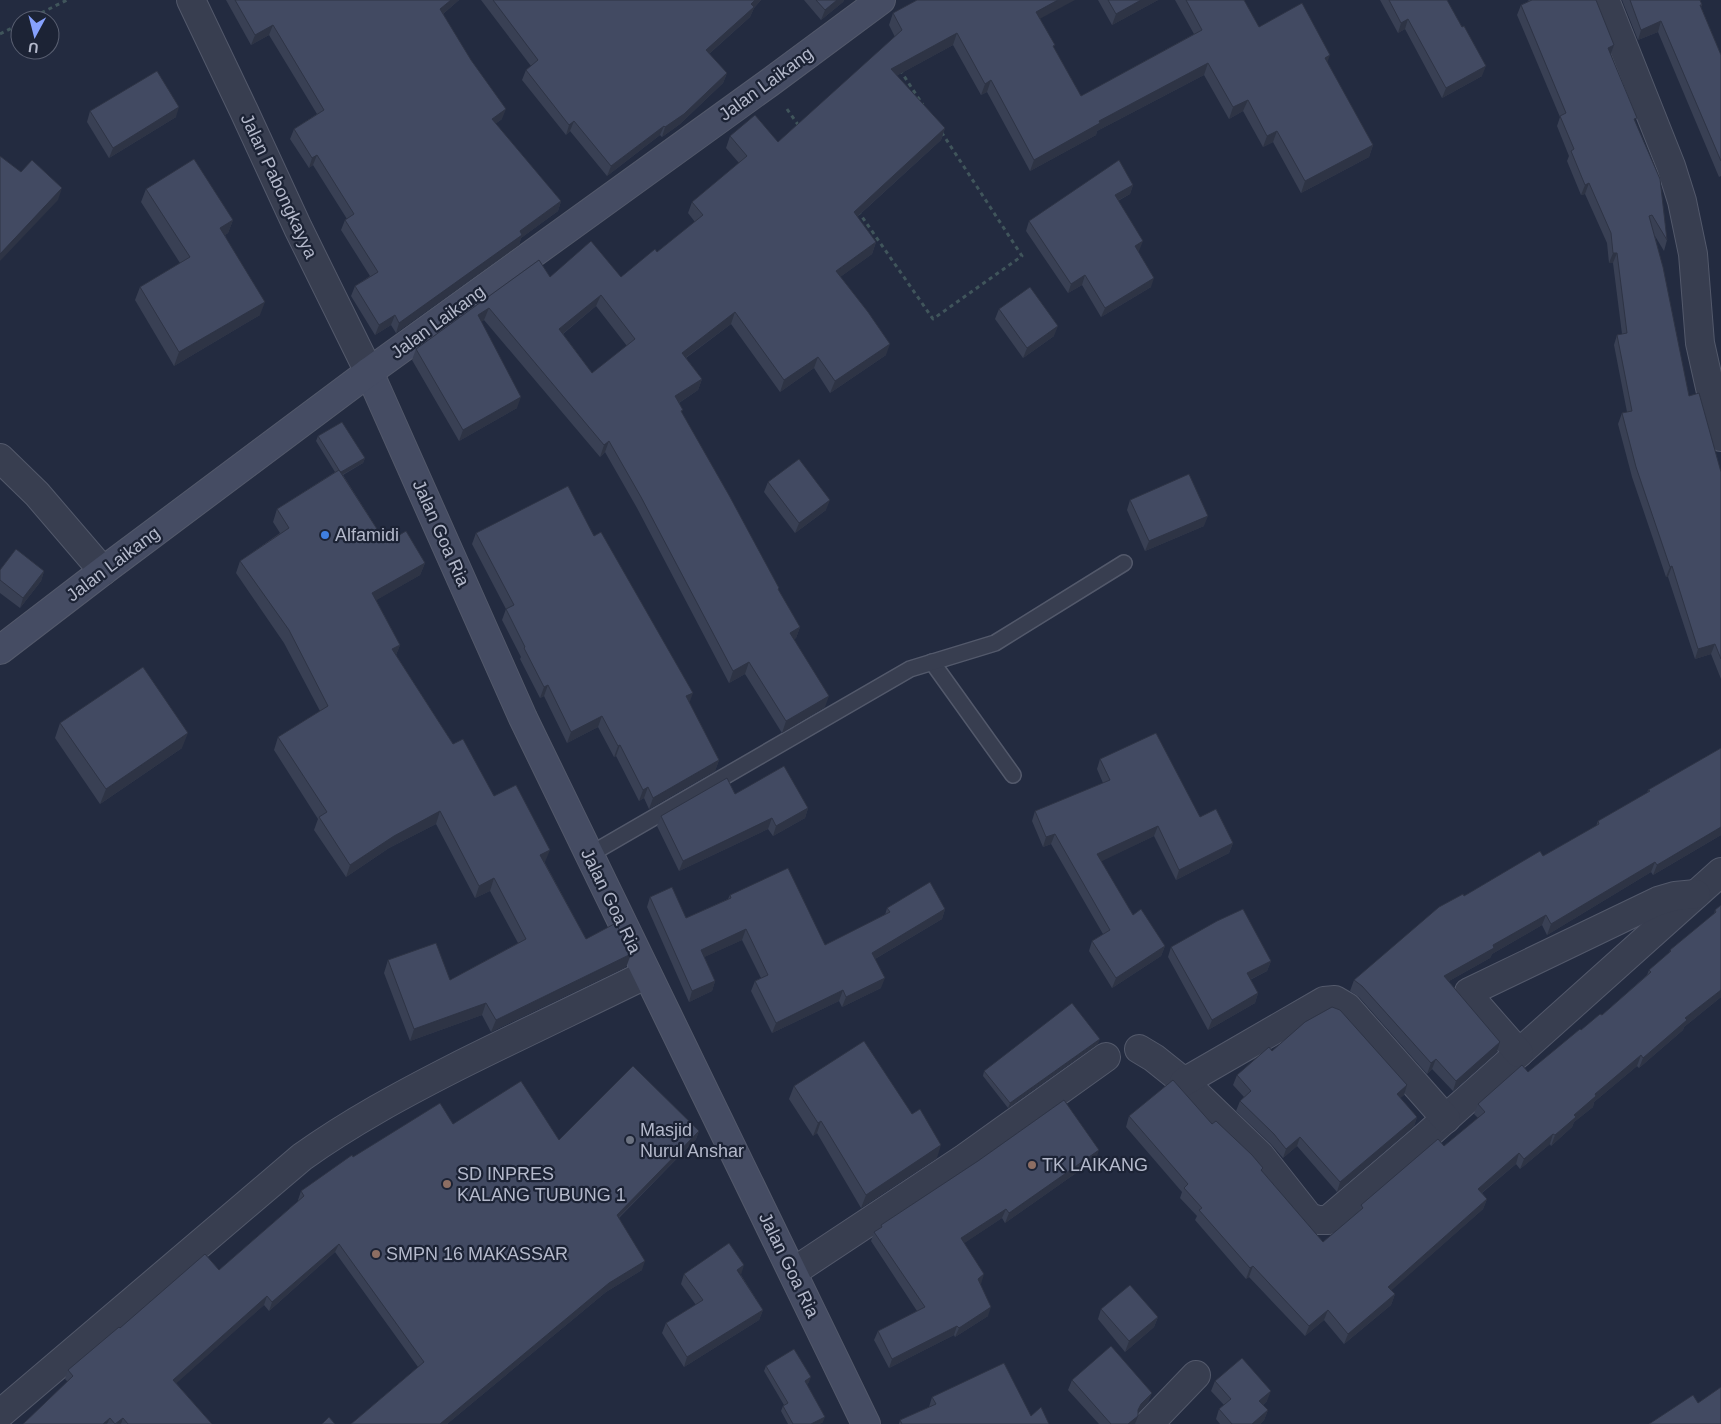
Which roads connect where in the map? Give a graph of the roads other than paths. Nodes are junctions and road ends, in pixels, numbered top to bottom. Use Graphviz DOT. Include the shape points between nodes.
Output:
graph roads {
  1 [pos="191,0"];
  2 [pos="881,0"];
  3 [pos="1605,0"];
  4 [pos="369,372"];
  5 [pos="1721,437"];
  6 [pos="0,458"];
  7 [pos="1124,563"];
  8 [pos="103,571"];
  9 [pos="0,650"];
  10 [pos="932,662"];
  11 [pos="1013,775"];
  12 [pos="589,856"];
  13 [pos="1721,872"];
  14 [pos="1696,894"];
  15 [pos="647,974"];
  16 [pos="1138,1049"];
  17 [pos="1519,1053"];
  18 [pos="1106,1057"];
  19 [pos="1184,1082"];
  20 [pos="1446,1119"];
  21 [pos="793,1272"];
  22 [pos="1196,1375"];
  23 [pos="0,1414"];
  24 [pos="866,1424"];
  25 [pos="1149,1424"];
  1 -- 4 [label="street, Jalan Pabongkayya"];
  2 -- 4 [label="main road, Jalan Laikang"];
  3 -- 5 [label="street" via="1682,201 1694,254 1700,343"];
  4 -- 8 [label="main road, Jalan Laikang"];
  4 -- 12 [label="main road, Jalan Goa Ria" via="523,718"];
  6 -- 8 [label="street" via="37,494"];
  7 -- 10 [label="lane" via="995,643"];
  8 -- 9 [label="main road, Jalan Laikang"];
  10 -- 11 [label="lane"];
  10 -- 12 [label="lane" via="910,669"];
  12 -- 15 [label="main road, Jalan Goa Ria"];
  13 -- 14 [label="street"];
  14 -- 17 [label="street"];
  14 -- 17 [label="street" via="1658,901 1469,992 1469,996"];
  15 -- 21 [label="main road, Jalan Goa Ria"];
  15 -- 23 [label="street" via="406,1093 334,1134 302,1157"];
  16 -- 19 [label="street"];
  17 -- 20 [label="street"];
  18 -- 21 [label="street" via="965,1158"];
  19 -- 20 [label="street" via="1324,1001 1335,1000 1347,1006"];
  19 -- 20 [label="street" via="1260,1155 1309,1217 1318,1220 1328,1220"];
  21 -- 24 [label="main road, Jalan Goa Ria"];
  22 -- 25 [label="street"];
}
